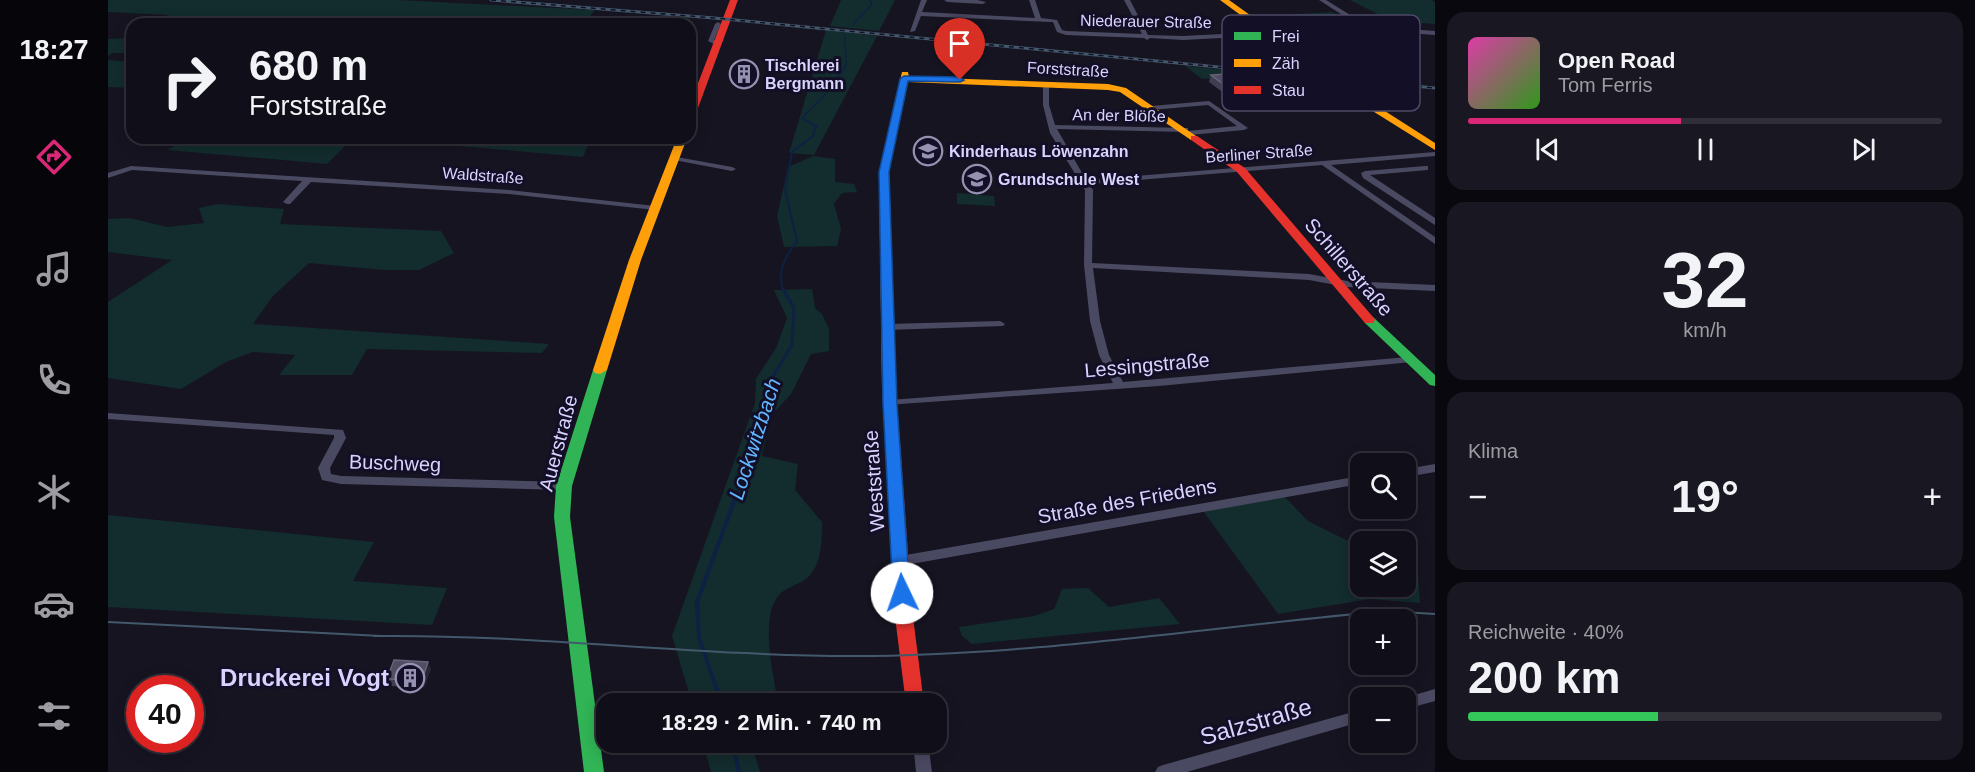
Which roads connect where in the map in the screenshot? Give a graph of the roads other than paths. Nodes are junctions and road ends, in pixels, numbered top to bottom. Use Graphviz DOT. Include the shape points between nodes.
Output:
graph roads {
  1 [pos="734,0"];
  2 [pos="924,0"];
  3 [pos="947,0"];
  4 [pos="1032,0"];
  5 [pos="1127,0"];
  6 [pos="1224,0"];
  7 [pos="1322,0"];
  8 [pos="984,4"];
  9 [pos="919,14"];
  10 [pos="1246,15"];
  11 [pos="1346,15"];
  12 [pos="1038,19"];
  13 [pos="718,24"];
  14 [pos="912,31"];
  15 [pos="1420,32"];
  16 [pos="1435,33"];
  17 [pos="1222,35"];
  18 [pos="1147,38"];
  19 [pos="716,43"];
  20 [pos="904,77"];
  21 [pos="1046,84"];
  22 [pos="696,99"];
  23 [pos="1151,108"];
  24 [pos="1379,111"];
  25 [pos="1052,127"];
  26 [pos="1187,131"];
  27 [pos="680,144"];
  28 [pos="1435,147"];
  29 [pos="1435,154"];
  30 [pos="1408,156"];
  31 [pos="674,159"];
  32 [pos="1324,163"];
  33 [pos="732,169"];
  34 [pos="1241,170"];
  35 [pos="108,176"];
  36 [pos="308,180"];
  37 [pos="1084,182"];
  38 [pos="287,202"];
  39 [pos="655,208"];
  40 [pos="1435,222"];
  41 [pos="1435,241"];
  42 [pos="1088,265"];
  43 [pos="1335,282"];
  44 [pos="1435,288"];
  45 [pos="1000,324"];
  46 [pos="887,327"];
  47 [pos="1408,360"];
  48 [pos="1435,382"];
  49 [pos="1120,386"];
  50 [pos="890,404"];
  51 [pos="108,416"];
  52 [pos="1435,468"];
  53 [pos="1416,471"];
  54 [pos="1350,482"];
  55 [pos="564,486"];
  56 [pos="900,561"];
  57 [pos="914,693"];
  58 [pos="1435,695"];
  59 [pos="1416,700"];
  60 [pos="1350,719"];
  61 [pos="921,753"];
  62 [pos="594,772"];
  63 [pos="924,772"];
  64 [pos="1163,772"];
  1 -- 19 [label="street"];
  2 -- 9 [label="street"];
  3 -- 8 [label="street"];
  4 -- 12 [label="street"];
  5 -- 18 [label="street"];
  6 -- 10 [label="street"];
  7 -- 11 [label="street"];
  9 -- 12 [label="street, Niederauer Straße"];
  9 -- 14 [label="street"];
  12 -- 18 [label="street, Niederauer Straße" via="1055,21 1059,31 1066,33"];
  13 -- 19 [label="street" via="711,40"];
  15 -- 16 [label="street, Niederauer Straße"];
  17 -- 18 [label="street, Niederauer Straße"];
  19 -- 22 [label="street"];
  20 -- 21 [label="street, Forststraße"];
  20 -- 46 [label="street, Weststraße" via="884,172"];
  21 -- 23 [label="street, Forststraße" via="1119,88"];
  21 -- 25 [label="street"];
  23 -- 26 [label="street, Forststraße"];
  23 -- 26 [label="street, An der Blöße" via="1209,104 1244,128"];
  24 -- 28 [label="street"];
  25 -- 26 [label="street, An der Blöße"];
  25 -- 37 [label="street"];
  26 -- 34 [label="street, Forststraße"];
  27 -- 31 [label="street, Auerstraße"];
  29 -- 30 [label="street, Berliner Straße"];
  30 -- 32 [label="street, Berliner Straße"];
  30 -- 40 [label="street" via="1428,170 1365,173"];
  31 -- 33 [label="street"];
  31 -- 39 [label="street, Auerstraße"];
  32 -- 34 [label="street, Berliner Straße"];
  32 -- 41 [label="street"];
  34 -- 37 [label="street, Berliner Straße"];
  34 -- 43 [label="street, Schillerstraße"];
  35 -- 36 [label="street, Waldstraße" via="131,168"];
  36 -- 38 [label="street"];
  36 -- 39 [label="street, Waldstraße" via="509,192"];
  37 -- 42 [label="street" via="1089,190"];
  39 -- 55 [label="street, Auerstraße" via="596,377"];
  42 -- 43 [label="street" via="1309,277"];
  42 -- 49 [label="street" via="1100,342"];
  43 -- 44 [label="street"];
  43 -- 47 [label="street, Schillerstraße"];
  45 -- 46 [label="street"];
  46 -- 50 [label="street, Weststraße"];
  47 -- 48 [label="street, Schillerstraße"];
  47 -- 49 [label="street, Lessingstraße"];
  49 -- 50 [label="street, Lessingstraße"];
  50 -- 56 [label="street, Weststraße"];
  51 -- 55 [label="street, Buschweg" via="339,432 340,438 324,468 326,477 341,480"];
  52 -- 53 [label="street"];
  54 -- 56 [label="street, Straße des Friedens"];
  55 -- 62 [label="street, Auerstraße" via="562,517"];
  56 -- 57 [label="street, Weststraße"];
  58 -- 59 [label="street"];
  60 -- 64 [label="street, Salzstraße"];
  61 -- 63 [label="street"];
}
